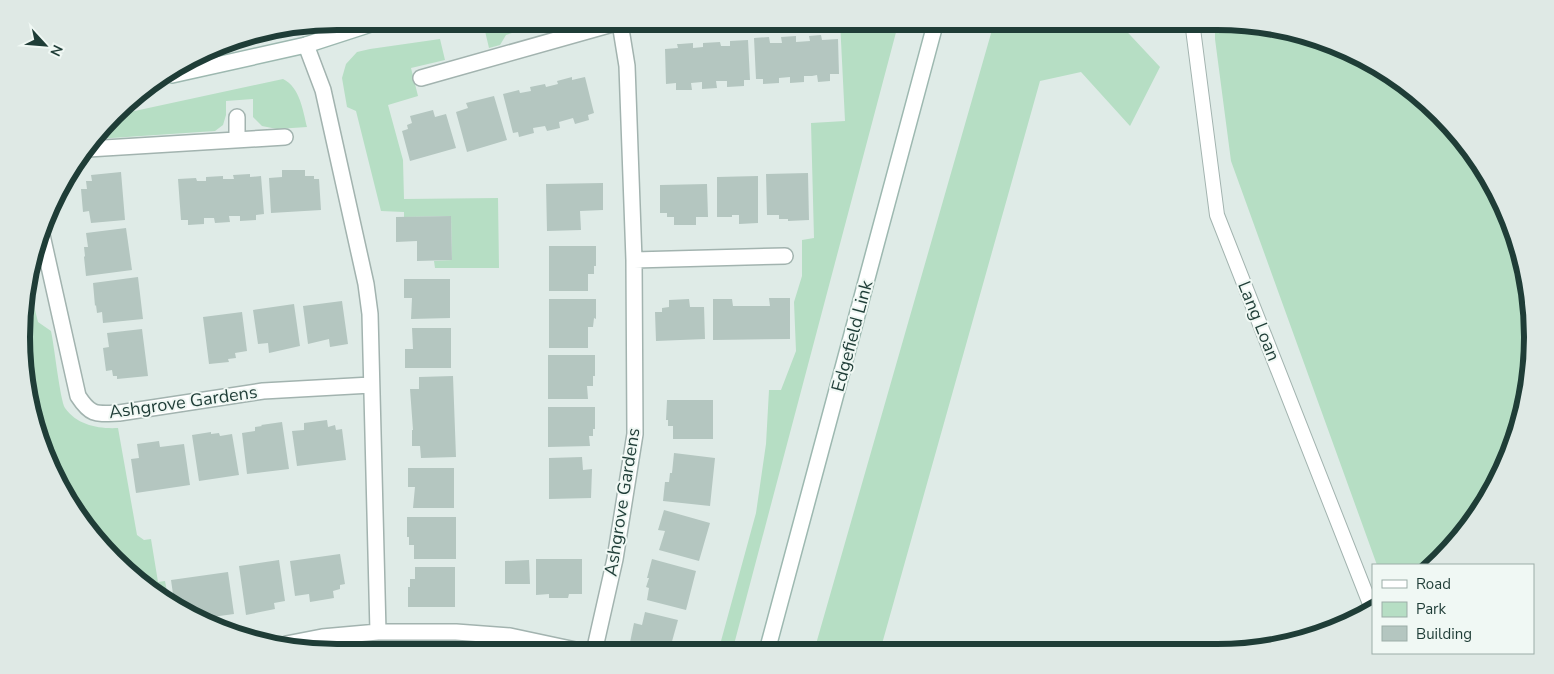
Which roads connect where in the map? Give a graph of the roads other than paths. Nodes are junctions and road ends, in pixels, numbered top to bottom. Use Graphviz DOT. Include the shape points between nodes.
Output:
graph roads {
  1 [pos="351,30"];
  2 [pos="593,30"];
  3 [pos="623,30"];
  4 [pos="934,30"];
  5 [pos="1193,30"];
  6 [pos="306,44"];
  7 [pos="179,73"];
  8 [pos="421,78"];
  9 [pos="237,117"];
  10 [pos="284,137"];
  11 [pos="237,140"];
  12 [pos="94,149"];
  13 [pos="44,244"];
  14 [pos="785,256"];
  15 [pos="634,260"];
  16 [pos="371,385"];
  17 [pos="1370,603"];
  18 [pos="378,632"];
  19 [pos="300,641"];
  20 [pos="548,644"];
  21 [pos="596,644"];
  22 [pos="770,644"];
  1 -- 6 [label="street"];
  2 -- 8 [label="street, Ashgrove Gardens"];
  3 -- 15 [label="street, Ashgrove Gardens"];
  4 -- 22 [label="street, Edgefield Link"];
  5 -- 17 [label="lane, Lang Loan" via="1218,215"];
  6 -- 7 [label="street"];
  6 -- 16 [label="street" via="323,90 366,284 370,314"];
  9 -- 11 [label="street"];
  10 -- 11 [label="street"];
  11 -- 12 [label="street"];
  13 -- 16 [label="street, Ashgrove Gardens" via="78,396 87,409 98,414 263,391"];
  14 -- 15 [label="street"];
  15 -- 21 [label="street, Ashgrove Gardens" via="635,434 615,559"];
  16 -- 18 [label="street"];
  18 -- 19 [label="street"];
  18 -- 20 [label="street" via="456,632 510,636"];
}
